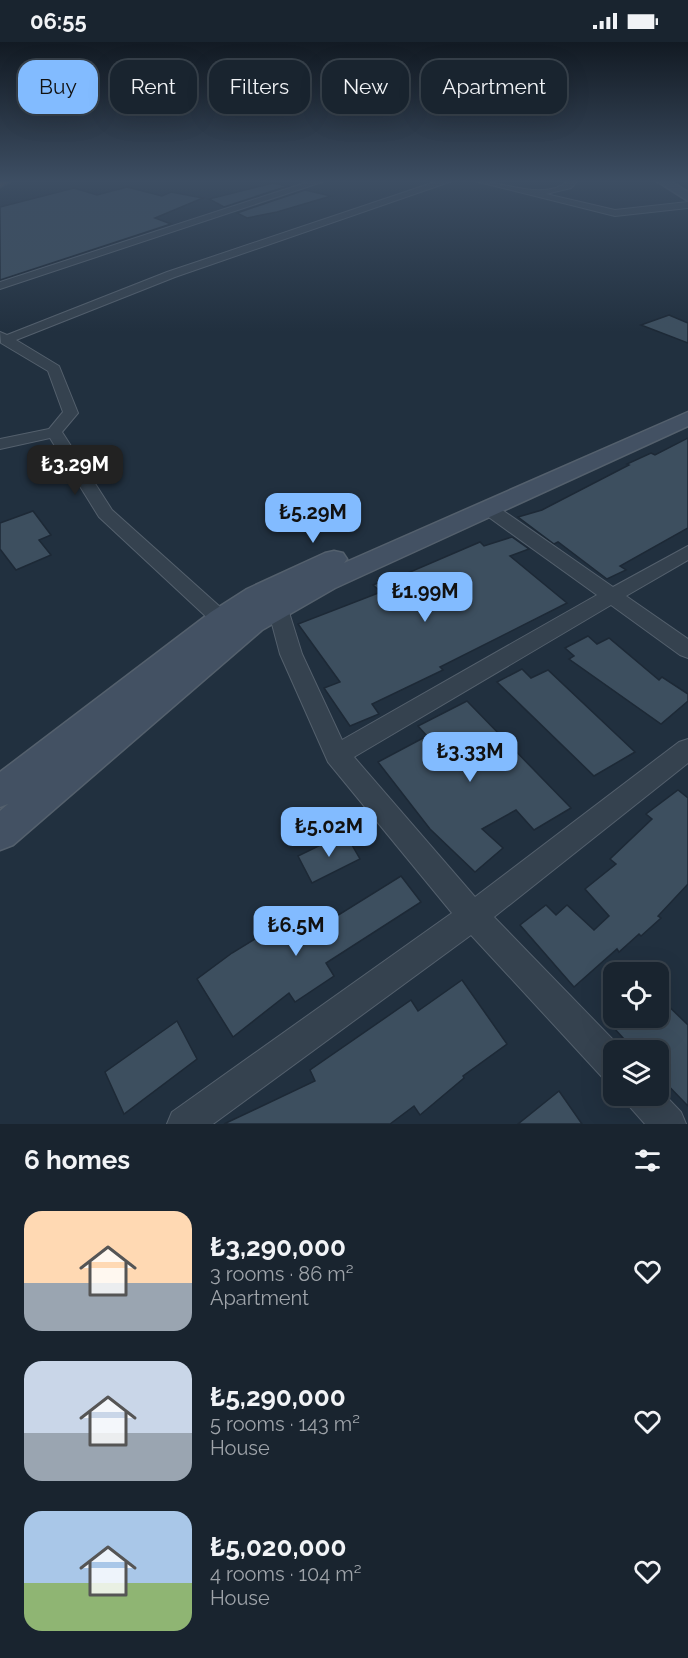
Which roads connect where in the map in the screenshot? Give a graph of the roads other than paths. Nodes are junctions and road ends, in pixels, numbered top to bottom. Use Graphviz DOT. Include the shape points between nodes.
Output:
graph roads {
  1 [pos="170,230"];
  2 [pos="300,230"];
  3 [pos="0,286"];
  4 [pos="3,338"];
  5 [pos="688,401"];
  6 [pos="688,418"];
  7 [pos="54,432"];
  8 [pos="0,444"];
  9 [pos="489,509"];
  10 [pos="688,552"];
  11 [pos="613,597"];
  12 [pos="278,609"];
  13 [pos="221,619"];
  14 [pos="688,650"];
  15 [pos="688,749"];
  16 [pos="337,755"];
  17 [pos="0,792"];
  18 [pos="0,834"];
  19 [pos="473,915"];
  20 [pos="603,1053"];
  21 [pos="652,1106"];
  22 [pos="184,1124"];
  23 [pos="669,1124"];
  1 -- 3 [label="street"];
  2 -- 4 [label="street"];
  4 -- 7 [label="street" via="54,369 71,413"];
  5 -- 13 [label="street" via="294,577"];
  6 -- 9 [label="street"];
  7 -- 8 [label="street"];
  7 -- 13 [label="street" via="105,513"];
  9 -- 11 [label="street"];
  9 -- 12 [label="street" via="325,582"];
  10 -- 11 [label="street"];
  11 -- 14 [label="street"];
  11 -- 16 [label="street"];
  12 -- 16 [label="street" via="291,654"];
  12 -- 18 [label="street" via="252,623"];
  13 -- 17 [label="street"];
  15 -- 19 [label="street"];
  16 -- 19 [label="street"];
  19 -- 20 [label="street"];
  19 -- 22 [label="street"];
  21 -- 23 [label="street"];
}
